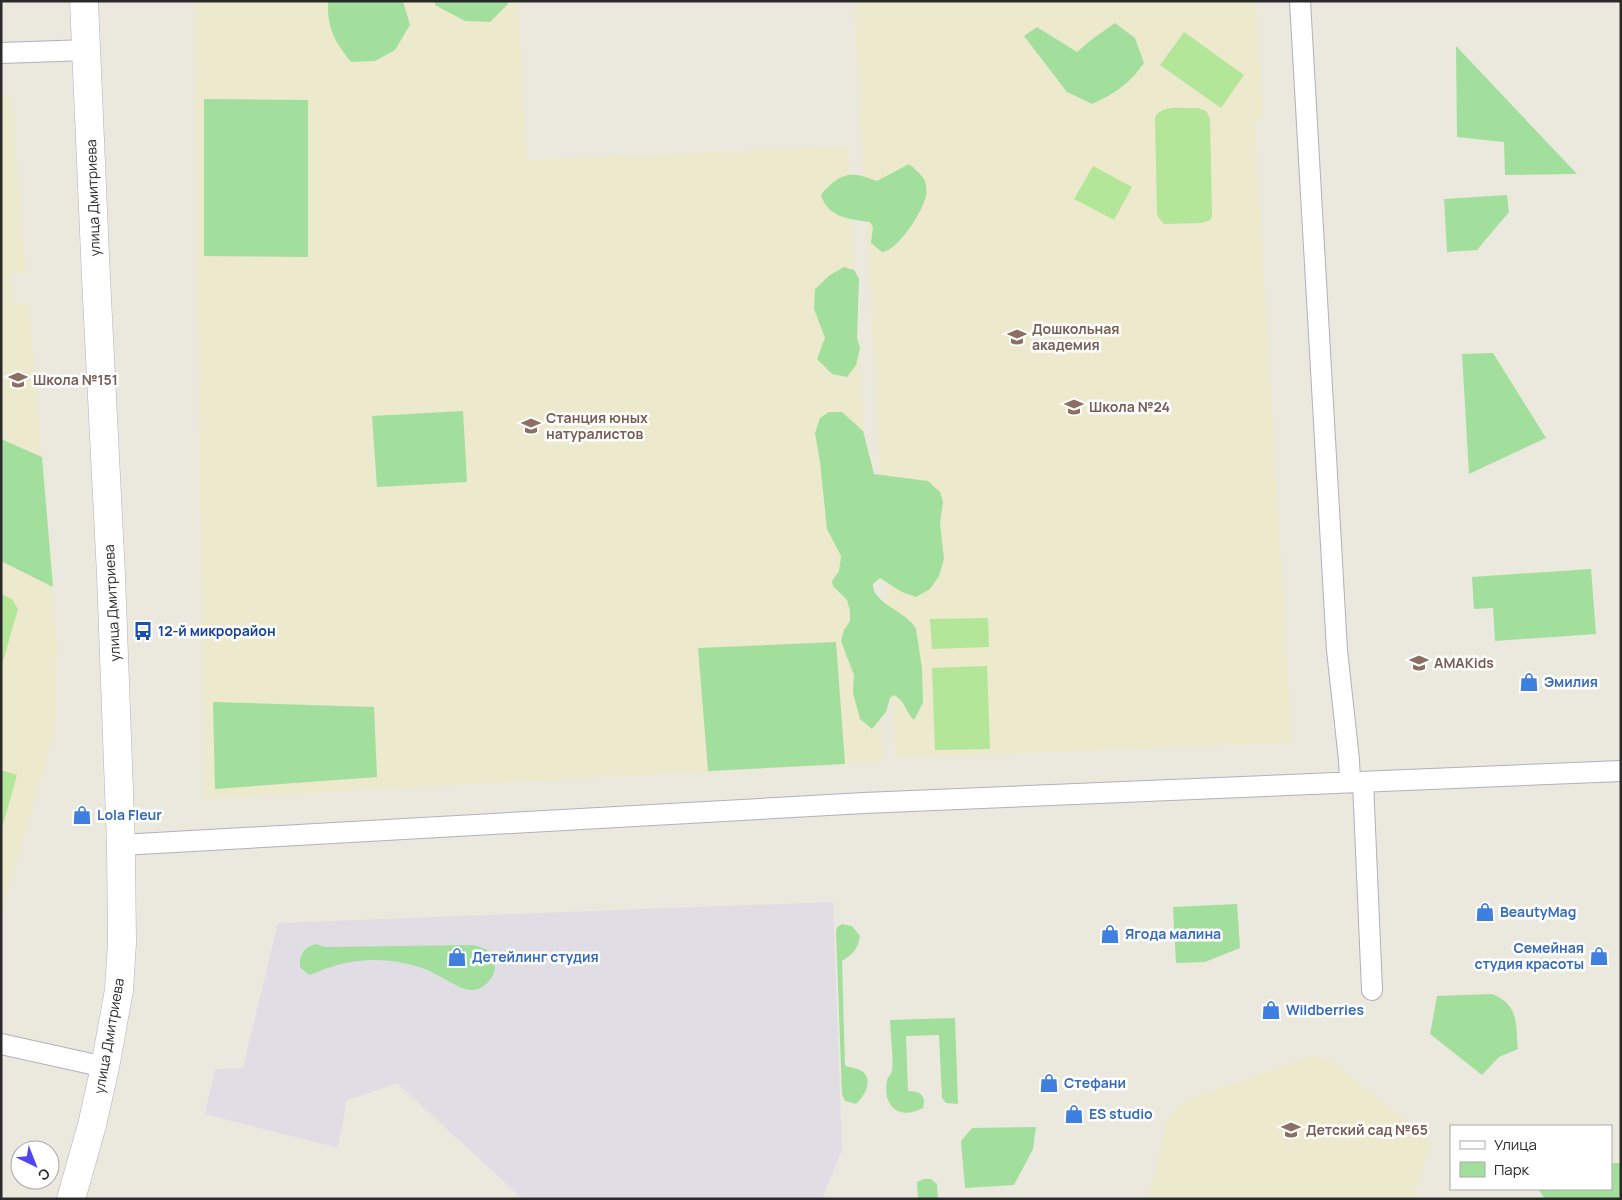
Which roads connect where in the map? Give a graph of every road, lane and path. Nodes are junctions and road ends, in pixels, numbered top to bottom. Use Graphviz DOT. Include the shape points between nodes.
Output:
graph roads {
  1 [pos="84,1"];
  2 [pos="1300,1"];
  3 [pos="87,50"];
  4 [pos="1,53"];
  5 [pos="1621,771"];
  6 [pos="1356,782"];
  7 [pos="121,844"];
  8 [pos="1372,990"];
  9 [pos="1,1044"];
  10 [pos="105,1067"];
  11 [pos="71,1199"];
  1 -- 3 [label="main road, улица Дмитриева"];
  2 -- 6 [label="street" via="1337,650 1349,760"];
  3 -- 4 [label="street"];
  3 -- 7 [label="main road, улица Дмитриева" via="112,574"];
  5 -- 6 [label="street"];
  6 -- 7 [label="street" via="873,802"];
  6 -- 8 [label="street"];
  7 -- 10 [label="main road, улица Дмитриева" via="119,990"];
  9 -- 10 [label="street"];
  10 -- 11 [label="main road, улица Дмитриева"];
}
